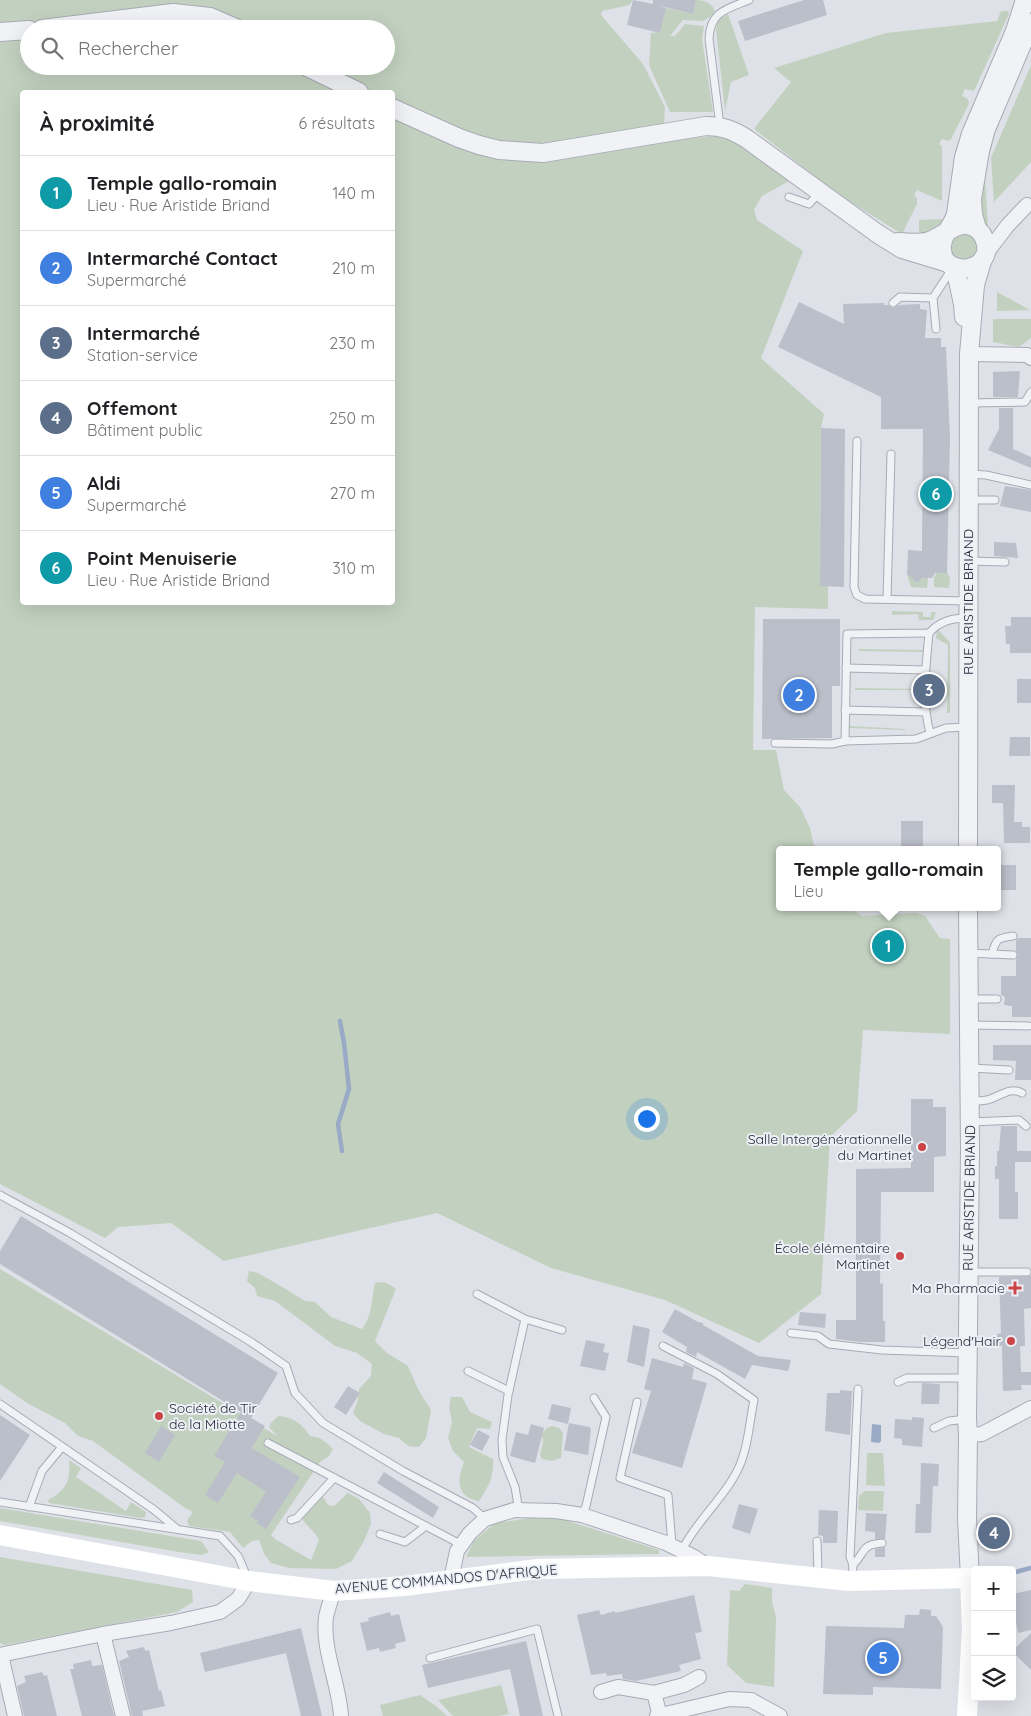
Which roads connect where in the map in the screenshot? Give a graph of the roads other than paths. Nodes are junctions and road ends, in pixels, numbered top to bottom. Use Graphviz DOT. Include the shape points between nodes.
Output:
graph roads {
  1 [pos="749,0"];
  2 [pos="1025,0"];
  3 [pos="116,20"];
  4 [pos="215,20"];
  5 [pos="1031,23"];
  6 [pos="20,31"];
  7 [pos="0,32"];
  8 [pos="324,75"];
  9 [pos="355,90"];
  10 [pos="395,109"];
  11 [pos="720,126"];
  12 [pos="820,192"];
  13 [pos="789,198"];
  14 [pos="1029,204"];
  15 [pos="979,231"];
  16 [pos="947,232"];
  17 [pos="891,242"];
  18 [pos="983,258"];
  19 [pos="951,265"];
  20 [pos="933,298"];
  21 [pos="893,304"];
  22 [pos="936,329"];
  23 [pos="968,354"];
  24 [pos="1030,354"];
  25 [pos="1031,392"];
  26 [pos="968,403"];
  27 [pos="857,441"];
  28 [pos="891,454"];
  29 [pos="968,474"];
  30 [pos="1031,485"];
  31 [pos="968,500"];
  32 [pos="995,500"];
  33 [pos="968,561"];
  34 [pos="1005,562"];
  35 [pos="887,599"];
  36 [pos="968,609"];
  37 [pos="929,633"];
  38 [pos="846,668"];
  39 [pos="925,670"];
  40 [pos="845,710"];
  41 [pos="925,712"];
  42 [pos="968,727"];
  43 [pos="930,733"];
  44 [pos="845,741"];
  45 [pos="775,743"];
  46 [pos="968,846"];
  47 [pos="968,911"];
  48 [pos="1013,936"];
  49 [pos="968,954"];
  50 [pos="992,954"];
  51 [pos="1013,955"];
  52 [pos="969,999"];
  53 [pos="997,1000"];
  54 [pos="969,1025"];
  55 [pos="1029,1026"];
  56 [pos="969,1068"];
  57 [pos="1008,1070"];
  58 [pos="1022,1093"];
  59 [pos="970,1102"];
  60 [pos="970,1122"];
  61 [pos="1026,1126"];
  62 [pos="0,1195"];
  63 [pos="968,1272"];
  64 [pos="1027,1272"];
  65 [pos="477,1294"];
  66 [pos="525,1319"];
  67 [pos="562,1330"];
  68 [pos="791,1333"];
  69 [pos="663,1346"];
  70 [pos="967,1353"];
  71 [pos="468,1371"];
  72 [pos="968,1378"];
  73 [pos="898,1382"];
  74 [pos="858,1389"];
  75 [pos="509,1391"];
  76 [pos="594,1398"];
  77 [pos="637,1402"];
  78 [pos="0,1404"];
  79 [pos="1031,1408"];
  80 [pos="968,1427"];
  81 [pos="934,1428"];
  82 [pos="268,1443"];
  83 [pos="62,1447"];
  84 [pos="334,1478"];
  85 [pos="0,1502"];
  86 [pos="29,1507"];
  87 [pos="519,1510"];
  88 [pos="582,1515"];
  89 [pos="485,1519"];
  90 [pos="291,1520"];
  91 [pos="426,1526"];
  92 [pos="177,1528"];
  93 [pos="380,1534"];
  94 [pos="0,1535"];
  95 [pos="817,1541"];
  96 [pos="882,1542"];
  97 [pos="462,1545"];
  98 [pos="677,1548"];
  99 [pos="708,1566"];
  100 [pos="852,1573"];
  101 [pos="818,1578"];
  102 [pos="970,1578"];
  103 [pos="452,1580"];
  104 [pos="249,1581"];
  105 [pos="334,1591"];
  106 [pos="103,1634"];
  107 [pos="0,1655"];
  108 [pos="430,1658"];
  109 [pos="699,1677"];
  110 [pos="601,1692"];
  111 [pos="654,1693"];
  112 [pos="15,1716"];
  113 [pos="123,1716"];
  114 [pos="341,1716"];
  115 [pos="558,1716"];
  116 [pos="659,1716"];
  117 [pos="780,1716"];
  118 [pos="967,1716"];
  1 -- 11 [label="lane" via="719,13 710,28"];
  2 -- 16 [label="street" via="971,134 954,223"];
  3 -- 4 [label="street" via="173,13"];
  5 -- 15 [label="street" via="986,129 980,151 972,199"];
  6 -- 7 [label="street"];
  8 -- 9 [label="street"];
  10 -- 11 [label="street" via="479,145 543,153"];
  11 -- 12 [label="street" via="747,139"];
  12 -- 13 [label="lane" via="809,204"];
  12 -- 17 [label="street"];
  14 -- 15 [label="street" via="990,232"];
  14 -- 18 [label="street"];
  15 -- 16 [label="street" via="963,225"];
  15 -- 18 [label="street" via="985,240"];
  16 -- 17 [label="street" via="918,243"];
  16 -- 19 [label="street" via="942,250"];
  17 -- 19 [label="street" via="902,249"];
  18 -- 19 [label="street" via="969,269"];
  18 -- 23 [label="street, RUE ARISTIDE BRIAND" via="975,285"];
  19 -- 20 [label="lane"];
  19 -- 23 [label="street, RUE ARISTIDE BRIAND" via="963,304"];
  20 -- 21 [label="lane" via="900,297"];
  20 -- 22 [label="lane"];
  23 -- 24 [label="street"];
  23 -- 26 [label="street, RUE ARISTIDE BRIAND"];
  25 -- 26 [label="lane" via="1024,402"];
  26 -- 29 [label="street, RUE ARISTIDE BRIAND"];
  27 -- 35 [label="lane" via="854,588 857,596 865,599"];
  28 -- 35 [label="lane"];
  29 -- 30 [label="lane"];
  29 -- 31 [label="street, RUE ARISTIDE BRIAND"];
  31 -- 32 [label="lane"];
  31 -- 33 [label="street, RUE ARISTIDE BRIAND"];
  33 -- 34 [label="lane"];
  33 -- 36 [label="street, RUE ARISTIDE BRIAND"];
  35 -- 36 [label="lane"];
  36 -- 37 [label="lane" via="958,618 937,624"];
  36 -- 42 [label="street, RUE ARISTIDE BRIAND"];
  37 -- 38 [label="lane" via="847,634"];
  37 -- 39 [label="lane"];
  38 -- 39 [label="lane"];
  38 -- 40 [label="lane"];
  39 -- 41 [label="lane"];
  40 -- 41 [label="lane"];
  40 -- 44 [label="lane"];
  41 -- 43 [label="lane"];
  42 -- 43 [label="lane"];
  42 -- 46 [label="street, RUE ARISTIDE BRIAND"];
  43 -- 44 [label="lane" via="916,739"];
  44 -- 45 [label="lane" via="832,744"];
  47 -- 49 [label="street, RUE ARISTIDE BRIAND"];
  48 -- 50 [label="lane" via="1001,937 995,942"];
  49 -- 50 [label="lane"];
  49 -- 52 [label="street, RUE ARISTIDE BRIAND"];
  50 -- 51 [label="lane"];
  52 -- 53 [label="lane"];
  52 -- 54 [label="street, RUE ARISTIDE BRIAND"];
  54 -- 55 [label="lane"];
  54 -- 56 [label="street, RUE ARISTIDE BRIAND"];
  56 -- 57 [label="lane"];
  56 -- 59 [label="street, RUE ARISTIDE BRIAND"];
  58 -- 59 [label="lane" via="1007,1092 987,1100"];
  59 -- 60 [label="street, RUE ARISTIDE BRIAND"];
  60 -- 61 [label="lane" via="1019,1120"];
  60 -- 63 [label="street, RUE ARISTIDE BRIAND"];
  62 -- 89 [label="lane" via="251,1342 286,1366 295,1393 323,1423 473,1508"];
  63 -- 64 [label="lane"];
  63 -- 70 [label="street, RUE ARISTIDE BRIAND"];
  65 -- 66 [label="lane"];
  66 -- 67 [label="lane"];
  66 -- 75 [label="lane"];
  68 -- 70 [label="lane" via="818,1336 830,1344 882,1350"];
  69 -- 98 [label="lane" via="717,1374 754,1400 742,1461 735,1476"];
  70 -- 72 [label="street, RUE ARISTIDE BRIAND"];
  71 -- 75 [label="lane"];
  72 -- 73 [label="lane" via="907,1378"];
  72 -- 80 [label="street, RUE ARISTIDE BRIAND"];
  74 -- 100 [label="lane" via="850,1557"];
  75 -- 87 [label="lane" via="502,1440"];
  76 -- 88 [label="lane" via="606,1418"];
  77 -- 98 [label="lane" via="620,1478 668,1495"];
  78 -- 83 [label="lane"];
  79 -- 80 [label="street" via="982,1434"];
  80 -- 81 [label="lane" via="949,1421"];
  80 -- 102 [label="street, RUE ARISTIDE BRIAND"];
  82 -- 84 [label="lane"];
  83 -- 86 [label="lane" via="42,1471"];
  83 -- 92 [label="lane" via="153,1508"];
  84 -- 90 [label="lane" via="297,1518"];
  84 -- 91 [label="lane"];
  85 -- 86 [label="lane"];
  86 -- 92 [label="lane"];
  87 -- 88 [label="street"];
  87 -- 89 [label="street"];
  88 -- 98 [label="street"];
  89 -- 97 [label="street"];
  91 -- 93 [label="lane" via="405,1542"];
  91 -- 97 [label="lane"];
  92 -- 104 [label="lane" via="220,1536 238,1556"];
  94 -- 104 [label="main road, AVENUE COMMANDOS D'AFRIQUE"];
  95 -- 101 [label="lane"];
  96 -- 100 [label="lane" via="864,1548"];
  97 -- 103 [label="street" via="457,1551"];
  98 -- 99 [label="street"];
  99 -- 101 [label="main road, AVENUE COMMANDOS D'AFRIQUE"];
  99 -- 103 [label="main road, AVENUE COMMANDOS D'AFRIQUE" via="537,1569"];
  100 -- 101 [label="main road, AVENUE COMMANDOS D'AFRIQUE"];
  100 -- 102 [label="main road, AVENUE COMMANDOS D'AFRIQUE"];
  102 -- 118 [label="main road" via="972,1630"];
  103 -- 105 [label="main road, AVENUE COMMANDOS D'AFRIQUE"];
  104 -- 105 [label="main road, AVENUE COMMANDOS D'AFRIQUE"];
  104 -- 106 [label="street" via="238,1599 220,1612"];
  105 -- 114 [label="street" via="326,1617 327,1642"];
  106 -- 107 [label="street"];
  106 -- 113 [label="street"];
  107 -- 112 [label="street"];
  108 -- 115 [label="lane" via="536,1629"];
  109 -- 111 [label="street" via="684,1685"];
  110 -- 111 [label="street" via="618,1687"];
  111 -- 116 [label="street"];
  116 -- 117 [label="street" via="728,1699 750,1700"];
}
